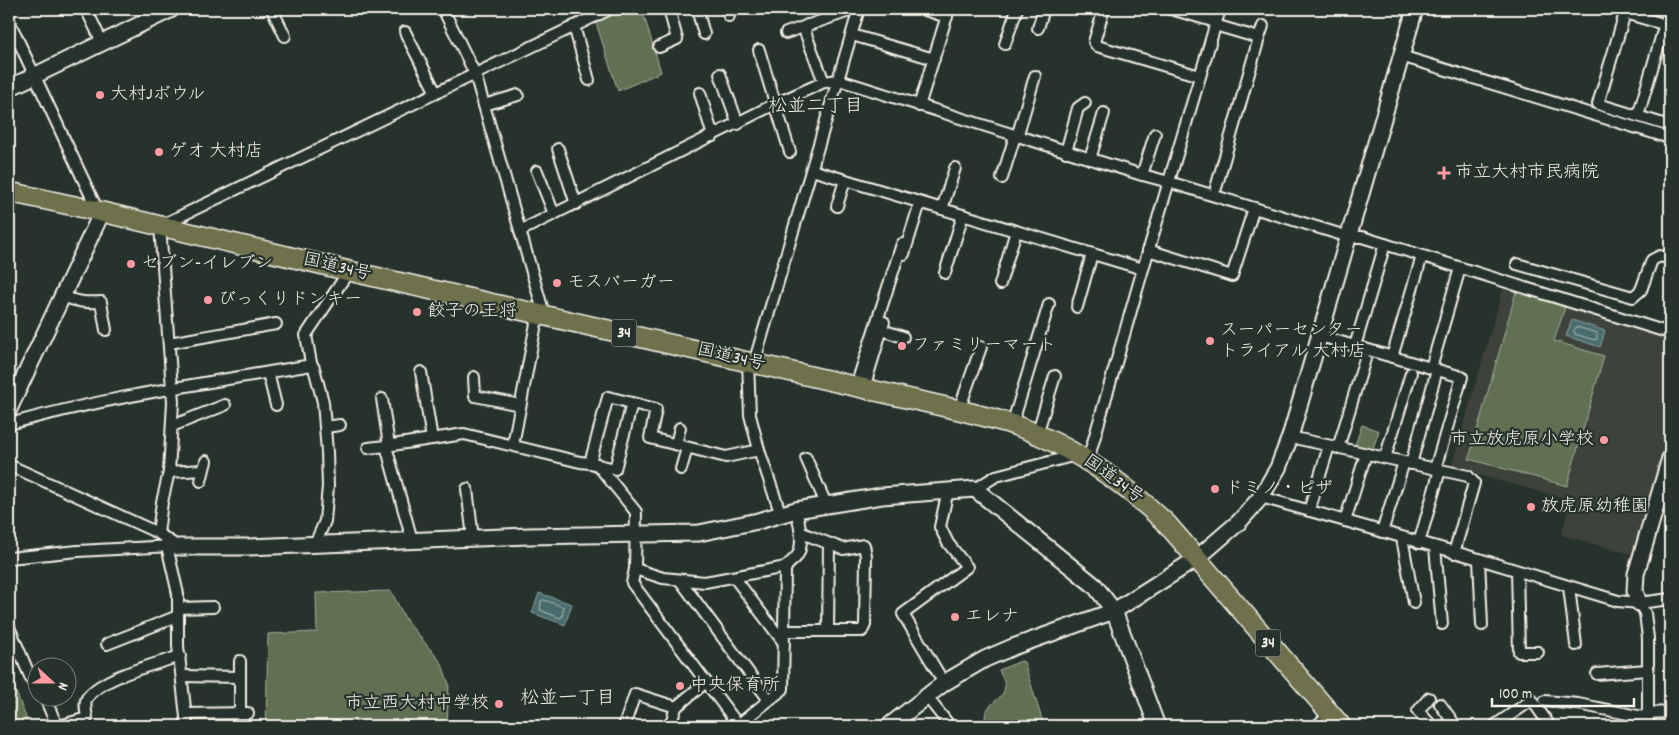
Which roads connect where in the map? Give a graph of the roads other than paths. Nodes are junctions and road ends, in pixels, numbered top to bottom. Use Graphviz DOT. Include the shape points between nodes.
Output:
graph roads {
  1 [pos="86,9"];
  2 [pos="272,9"];
  3 [pos="443,9"];
  4 [pos="610,9"];
  5 [pos="669,9"];
  6 [pos="697,9"];
  7 [pos="855,9"];
  8 [pos="859,9"];
  9 [pos="922,9"];
  10 [pos="1044,9"];
  11 [pos="1104,9"];
  12 [pos="1171,9"];
  13 [pos="1220,9"];
  14 [pos="1415,9"];
  15 [pos="167,10"];
  16 [pos="1013,10"];
  17 [pos="948,13"];
  18 [pos="9,21"];
  19 [pos="1216,24"];
  20 [pos="1668,25"];
  21 [pos="574,26"];
  22 [pos="807,26"];
  23 [pos="1263,26"];
  24 [pos="1038,28"];
  25 [pos="405,32"];
  26 [pos="786,33"];
  27 [pos="704,34"];
  28 [pos="852,35"];
  29 [pos="284,36"];
  30 [pos="1259,38"];
  31 [pos="102,42"];
  32 [pos="1005,44"];
  33 [pos="659,47"];
  34 [pos="759,50"];
  35 [pos="1401,56"];
  36 [pos="934,59"];
  37 [pos="475,74"];
  38 [pos="720,74"];
  39 [pos="34,75"];
  40 [pos="1035,76"];
  41 [pos="1200,76"];
  42 [pos="589,80"];
  43 [pos="839,80"];
  44 [pos="824,82"];
  45 [pos="9,88"];
  46 [pos="436,93"];
  47 [pos="700,93"];
  48 [pos="518,94"];
  49 [pos="1085,103"];
  50 [pos="775,104"];
  51 [pos="484,105"];
  52 [pos="919,106"];
  53 [pos="1104,113"];
  54 [pos="1638,116"];
  55 [pos="738,124"];
  56 [pos="1670,126"];
  57 [pos="1155,134"];
  58 [pos="713,136"];
  59 [pos="1016,136"];
  60 [pos="1670,138"];
  61 [pos="558,149"];
  62 [pos="790,152"];
  63 [pos="1066,152"];
  64 [pos="1090,159"];
  65 [pos="955,168"];
  66 [pos="538,170"];
  67 [pos="812,170"];
  68 [pos="1142,175"];
  69 [pos="1002,178"];
  70 [pos="845,180"];
  71 [pos="1169,182"];
  72 [pos="1216,188"];
  73 [pos="9,192"];
  74 [pos="920,203"];
  75 [pos="576,204"];
  76 [pos="837,206"];
  77 [pos="1254,208"];
  78 [pos="942,209"];
  79 [pos="100,212"];
  80 [pos="554,214"];
  81 [pos="963,215"];
  82 [pos="160,226"];
  83 [pos="520,231"];
  84 [pos="1016,231"];
  85 [pos="1349,237"];
  86 [pos="902,244"];
  87 [pos="1385,244"];
  88 [pos="1148,250"];
  89 [pos="1092,254"];
  90 [pos="1422,256"];
  91 [pos="1670,259"];
  92 [pos="1517,264"];
  93 [pos="1460,268"];
  94 [pos="1142,269"];
  95 [pos="899,270"];
  96 [pos="349,271"];
  97 [pos="945,273"];
  98 [pos="1000,284"];
  99 [pos="62,296"];
  100 [pos="1049,304"];
  101 [pos="1076,307"];
  102 [pos="541,313"];
  103 [pos="276,324"];
  104 [pos="106,330"];
  105 [pos="1670,333"];
  106 [pos="1320,336"];
  107 [pos="903,337"];
  108 [pos="168,343"];
  109 [pos="1355,346"];
  110 [pos="981,347"];
  111 [pos="1392,357"];
  112 [pos="1365,359"];
  113 [pos="751,362"];
  114 [pos="312,365"];
  115 [pos="1434,369"];
  116 [pos="420,372"];
  117 [pos="268,373"];
  118 [pos="1410,373"];
  119 [pos="1055,376"];
  120 [pos="474,377"];
  121 [pos="860,387"];
  122 [pos="172,388"];
  123 [pos="476,396"];
  124 [pos="382,399"];
  125 [pos="632,403"];
  126 [pos="225,405"];
  127 [pos="276,405"];
  128 [pos="520,405"];
  129 [pos="473,406"];
  130 [pos="9,409"];
  131 [pos="959,410"];
  132 [pos="9,421"];
  133 [pos="340,425"];
  134 [pos="1012,425"];
  135 [pos="172,426"];
  136 [pos="325,427"];
  137 [pos="680,428"];
  138 [pos="1037,434"];
  139 [pos="1290,437"];
  140 [pos="432,439"];
  141 [pos="676,444"];
  142 [pos="513,445"];
  143 [pos="388,446"];
  144 [pos="1334,447"];
  145 [pos="368,448"];
  146 [pos="687,448"];
  147 [pos="760,450"];
  148 [pos="1366,454"];
  149 [pos="1083,457"];
  150 [pos="806,458"];
  151 [pos="1385,458"];
  152 [pos="1670,458"];
  153 [pos="1407,463"];
  154 [pos="9,464"];
  155 [pos="593,464"];
  156 [pos="681,469"];
  157 [pos="1437,469"];
  158 [pos="169,472"];
  159 [pos="201,481"];
  160 [pos="466,489"];
  161 [pos="976,489"];
  162 [pos="948,490"];
  163 [pos="1261,497"];
  164 [pos="826,504"];
  165 [pos="796,510"];
  166 [pos="1309,510"];
  167 [pos="781,515"];
  168 [pos="1345,521"];
  169 [pos="1382,532"];
  170 [pos="158,533"];
  171 [pos="802,533"];
  172 [pos="636,534"];
  173 [pos="473,538"];
  174 [pos="1402,538"];
  175 [pos="412,540"];
  176 [pos="1419,543"];
  177 [pos="315,544"];
  178 [pos="829,544"];
  179 [pos="173,546"];
  180 [pos="1435,547"];
  181 [pos="1454,553"];
  182 [pos="10,559"];
  183 [pos="1196,559"];
  184 [pos="1479,559"];
  185 [pos="786,567"];
  186 [pos="635,569"];
  187 [pos="1517,571"];
  188 [pos="734,577"];
  189 [pos="680,580"];
  190 [pos="1569,587"];
  191 [pos="1670,599"];
  192 [pos="1414,603"];
  193 [pos="1639,603"];
  194 [pos="214,607"];
  195 [pos="1114,611"];
  196 [pos="178,612"];
  197 [pos="1442,624"];
  198 [pos="1482,624"];
  199 [pos="9,627"];
  200 [pos="784,631"];
  201 [pos="828,631"];
  202 [pos="784,643"];
  203 [pos="107,644"];
  204 [pos="1576,645"];
  205 [pos="1538,652"];
  206 [pos="180,656"];
  207 [pos="240,661"];
  208 [pos="1647,670"];
  209 [pos="28,672"];
  210 [pos="1597,674"];
  211 [pos="182,676"];
  212 [pos="240,678"];
  213 [pos="706,682"];
  214 [pos="944,683"];
  215 [pos="927,697"];
  216 [pos="1428,698"];
  217 [pos="769,700"];
  218 [pos="1545,701"];
  219 [pos="1440,704"];
  220 [pos="676,707"];
  221 [pos="50,708"];
  222 [pos="1670,712"];
  223 [pos="186,714"];
  224 [pos="1648,719"];
  225 [pos="89,722"];
  226 [pos="1331,723"];
  227 [pos="58,726"];
  228 [pos="187,726"];
  229 [pos="624,726"];
  230 [pos="670,726"];
  231 [pos="739,726"];
  232 [pos="889,726"];
  233 [pos="950,726"];
  234 [pos="1157,726"];
  235 [pos="1432,726"];
  236 [pos="1456,726"];
  237 [pos="1494,726"];
  238 [pos="1550,726"];
  1 -- 31 [label="street"];
  2 -- 29 [label="street"];
  3 -- 37 [label="street"];
  4 -- 21 [label="street"];
  5 -- 33 [label="street" via="677,39"];
  6 -- 27 [label="street"];
  7 -- 22 [label="street"];
  8 -- 28 [label="street"];
  9 -- 17 [label="street"];
  10 -- 24 [label="street"];
  11 -- 41 [label="street" via="1094,42 1096,46"];
  12 -- 19 [label="street"];
  13 -- 19 [label="street"];
  14 -- 35 [label="street"];
  15 -- 31 [label="street"];
  16 -- 32 [label="street"];
  17 -- 36 [label="street"];
  18 -- 39 [label="street"];
  19 -- 30 [label="street"];
  19 -- 41 [label="street"];
  20 -- 54 [label="street"];
  20 -- 54 [label="street" via="1625,13 1598,104"];
  21 -- 37 [label="street"];
  21 -- 42 [label="street"];
  22 -- 26 [label="street"];
  22 -- 44 [label="street" via="805,32"];
  23 -- 30 [label="street"];
  25 -- 46 [label="street"];
  28 -- 36 [label="street"];
  28 -- 43 [label="street"];
  30 -- 72 [label="street"];
  31 -- 39 [label="street"];
  34 -- 50 [label="street"];
  35 -- 60 [label="street"];
  35 -- 85 [label="street"];
  36 -- 52 [label="street"];
  37 -- 46 [label="street"];
  37 -- 51 [label="street"];
  38 -- 55 [label="street"];
  39 -- 45 [label="street"];
  39 -- 79 [label="street"];
  40 -- 59 [label="street"];
  41 -- 71 [label="street"];
  43 -- 44 [label="street"];
  43 -- 52 [label="street"];
  43 -- 67 [label="street"];
  44 -- 50 [label="street"];
  46 -- 82 [label="street"];
  47 -- 58 [label="street"];
  48 -- 51 [label="street"];
  49 -- 63 [label="street" via="1078,108"];
  50 -- 55 [label="street"];
  50 -- 62 [label="street"];
  51 -- 83 [label="street"];
  52 -- 59 [label="street"];
  53 -- 64 [label="street"];
  54 -- 56 [label="street"];
  55 -- 58 [label="street"];
  57 -- 68 [label="street"];
  58 -- 75 [label="street"];
  59 -- 63 [label="street"];
  59 -- 69 [label="street"];
  61 -- 75 [label="street"];
  63 -- 64 [label="street"];
  64 -- 68 [label="street"];
  65 -- 78 [label="street"];
  66 -- 80 [label="street"];
  67 -- 70 [label="street"];
  67 -- 113 [label="street"];
  68 -- 71 [label="street"];
  70 -- 74 [label="street"];
  70 -- 76 [label="street"];
  71 -- 77 [label="street"];
  71 -- 88 [label="street"];
  73 -- 79 [label="highway, 国道34号 / 34"];
  74 -- 78 [label="street"];
  74 -- 95 [label="street"];
  75 -- 80 [label="street"];
  77 -- 85 [label="street"];
  77 -- 88 [label="street" via="1232,276"];
  78 -- 81 [label="street"];
  79 -- 82 [label="highway, 国道34号 / 34"];
  79 -- 99 [label="street"];
  80 -- 83 [label="street"];
  81 -- 84 [label="street"];
  81 -- 97 [label="street"];
  82 -- 96 [label="highway, 国道34号 / 34"];
  82 -- 108 [label="street"];
  83 -- 102 [label="street"];
  84 -- 89 [label="street"];
  84 -- 98 [label="street"];
  85 -- 87 [label="street"];
  85 -- 106 [label="street"];
  86 -- 121 [label="street"];
  87 -- 90 [label="street"];
  87 -- 109 [label="street"];
  88 -- 94 [label="street"];
  89 -- 94 [label="street"];
  89 -- 101 [label="street"];
  90 -- 93 [label="street"];
  90 -- 111 [label="street"];
  91 -- 92 [label="street" via="1660,256 1652,260 1641,290 1633,297"];
  93 -- 105 [label="street"];
  93 -- 115 [label="street"];
  94 -- 149 [label="street"];
  96 -- 102 [label="highway, 国道34号 / 34"];
  96 -- 114 [label="street" via="306,335"];
  99 -- 104 [label="street" via="76,302 101,302"];
  99 -- 130 [label="street"];
  100 -- 134 [label="street"];
  102 -- 113 [label="highway, 国道34号 / 34"];
  102 -- 128 [label="street"];
  103 -- 108 [label="street"];
  106 -- 109 [label="street"];
  106 -- 139 [label="street"];
  107 -- 121 [label="street" via="883,326"];
  108 -- 122 [label="street"];
  109 -- 111 [label="street"];
  110 -- 131 [label="street"];
  111 -- 115 [label="street"];
  112 -- 144 [label="street"];
  113 -- 121 [label="highway, 国道34号 / 34"];
  113 -- 147 [label="street" via="750,415"];
  114 -- 117 [label="street"];
  114 -- 136 [label="street" via="323,402"];
  115 -- 153 [label="street"];
  115 -- 157 [label="street" via="1462,377"];
  116 -- 140 [label="street"];
  117 -- 122 [label="street"];
  117 -- 127 [label="street"];
  118 -- 151 [label="street"];
  119 -- 138 [label="street"];
  120 -- 123 [label="street"];
  121 -- 131 [label="highway, 国道34号 / 34"];
  122 -- 132 [label="street" via="69,408 13,423"];
  122 -- 135 [label="street"];
  123 -- 128 [label="street"];
  123 -- 129 [label="street"];
  124 -- 143 [label="street"];
  125 -- 141 [label="street" via="656,409 650,438"];
  125 -- 155 [label="street" via="615,469"];
  125 -- 155 [label="street" via="608,397"];
  126 -- 135 [label="street"];
  128 -- 142 [label="street"];
  131 -- 134 [label="highway, 国道34号 / 34"];
  133 -- 136 [label="street"];
  134 -- 138 [label="highway, 国道34号 / 34"];
  135 -- 158 [label="street"];
  136 -- 177 [label="street" via="328,486 325,521"];
  137 -- 141 [label="street"];
  138 -- 149 [label="highway, 国道34号 / 34"];
  139 -- 144 [label="street"];
  139 -- 163 [label="street" via="1278,468"];
  140 -- 142 [label="street" via="464,434"];
  140 -- 143 [label="street"];
  141 -- 146 [label="street"];
  142 -- 155 [label="street"];
  143 -- 145 [label="street"];
  143 -- 175 [label="street"];
  144 -- 148 [label="street"];
  144 -- 166 [label="street"];
  146 -- 147 [label="street" via="726,457"];
  146 -- 156 [label="street"];
  147 -- 167 [label="street"];
  148 -- 151 [label="street"];
  148 -- 168 [label="street"];
  149 -- 161 [label="street" via="996,476"];
  149 -- 183 [label="highway, 国道34号 / 34" via="1140,498"];
  150 -- 164 [label="street"];
  151 -- 153 [label="street"];
  152 -- 193 [label="street" via="1636,574 1635,591"];
  153 -- 157 [label="street"];
  153 -- 169 [label="street"];
  154 -- 170 [label="street"];
  155 -- 172 [label="street" via="636,512"];
  157 -- 176 [label="street"];
  157 -- 181 [label="street" via="1468,476 1474,483"];
  158 -- 159 [label="street" via="204,465"];
  158 -- 170 [label="street"];
  160 -- 173 [label="street"];
  161 -- 162 [label="street"];
  161 -- 195 [label="street" via="1096,586"];
  162 -- 164 [label="street"];
  162 -- 214 [label="street" via="940,527 967,568 903,614"];
  163 -- 166 [label="street"];
  163 -- 183 [label="street" via="1239,522"];
  164 -- 165 [label="street"];
  165 -- 167 [label="street"];
  165 -- 171 [label="street"];
  166 -- 168 [label="street"];
  167 -- 172 [label="street" via="699,533"];
  168 -- 169 [label="street"];
  169 -- 174 [label="street"];
  170 -- 179 [label="street"];
  171 -- 178 [label="street"];
  171 -- 185 [label="street" via="797,556"];
  172 -- 173 [label="street"];
  172 -- 186 [label="street"];
  173 -- 175 [label="street"];
  174 -- 176 [label="street"];
  174 -- 192 [label="street"];
  175 -- 177 [label="street"];
  176 -- 180 [label="street"];
  177 -- 179 [label="street"];
  178 -- 201 [label="street"];
  178 -- 201 [label="street" via="843,549 864,545 866,625 862,631"];
  179 -- 182 [label="street" via="78,551"];
  179 -- 196 [label="street"];
  180 -- 181 [label="street"];
  180 -- 197 [label="street"];
  181 -- 184 [label="street"];
  183 -- 195 [label="street"];
  183 -- 226 [label="highway, 国道34号 / 34"];
  184 -- 187 [label="street"];
  184 -- 198 [label="street"];
  185 -- 188 [label="street"];
  185 -- 200 [label="street"];
  186 -- 189 [label="street"];
  186 -- 213 [label="street" via="632,583"];
  187 -- 190 [label="street"];
  187 -- 205 [label="street" via="1519,652"];
  188 -- 189 [label="street" via="705,582"];
  188 -- 202 [label="street"];
  189 -- 217 [label="street"];
  190 -- 193 [label="street" via="1618,601"];
  190 -- 204 [label="street"];
  191 -- 193 [label="street"];
  193 -- 208 [label="street" via="1645,613 1648,638"];
  194 -- 196 [label="street"];
  195 -- 214 [label="street" via="999,653"];
  195 -- 234 [label="street"];
  196 -- 203 [label="street" via="130,640"];
  196 -- 206 [label="street"];
  199 -- 209 [label="street"];
  200 -- 201 [label="street"];
  200 -- 202 [label="street"];
  202 -- 217 [label="street" via="783,689"];
  206 -- 211 [label="street"];
  206 -- 225 [label="street" via="107,681 87,699"];
  207 -- 212 [label="street"];
  208 -- 210 [label="street"];
  208 -- 224 [label="street"];
  211 -- 212 [label="street"];
  211 -- 223 [label="street"];
  212 -- 223 [label="street" via="244,712"];
  213 -- 220 [label="street"];
  213 -- 231 [label="street"];
  214 -- 215 [label="street"];
  215 -- 232 [label="street"];
  215 -- 233 [label="street"];
  216 -- 235 [label="street" via="1418,711"];
  217 -- 231 [label="street"];
  218 -- 224 [label="street" via="1578,704"];
  219 -- 236 [label="street"];
  220 -- 229 [label="street" via="635,694"];
  220 -- 230 [label="street"];
  221 -- 227 [label="street"];
  222 -- 224 [label="street"];
  223 -- 228 [label="street"];
  225 -- 227 [label="street"];
  237 -- 238 [label="street" via="1532,700"];
}
